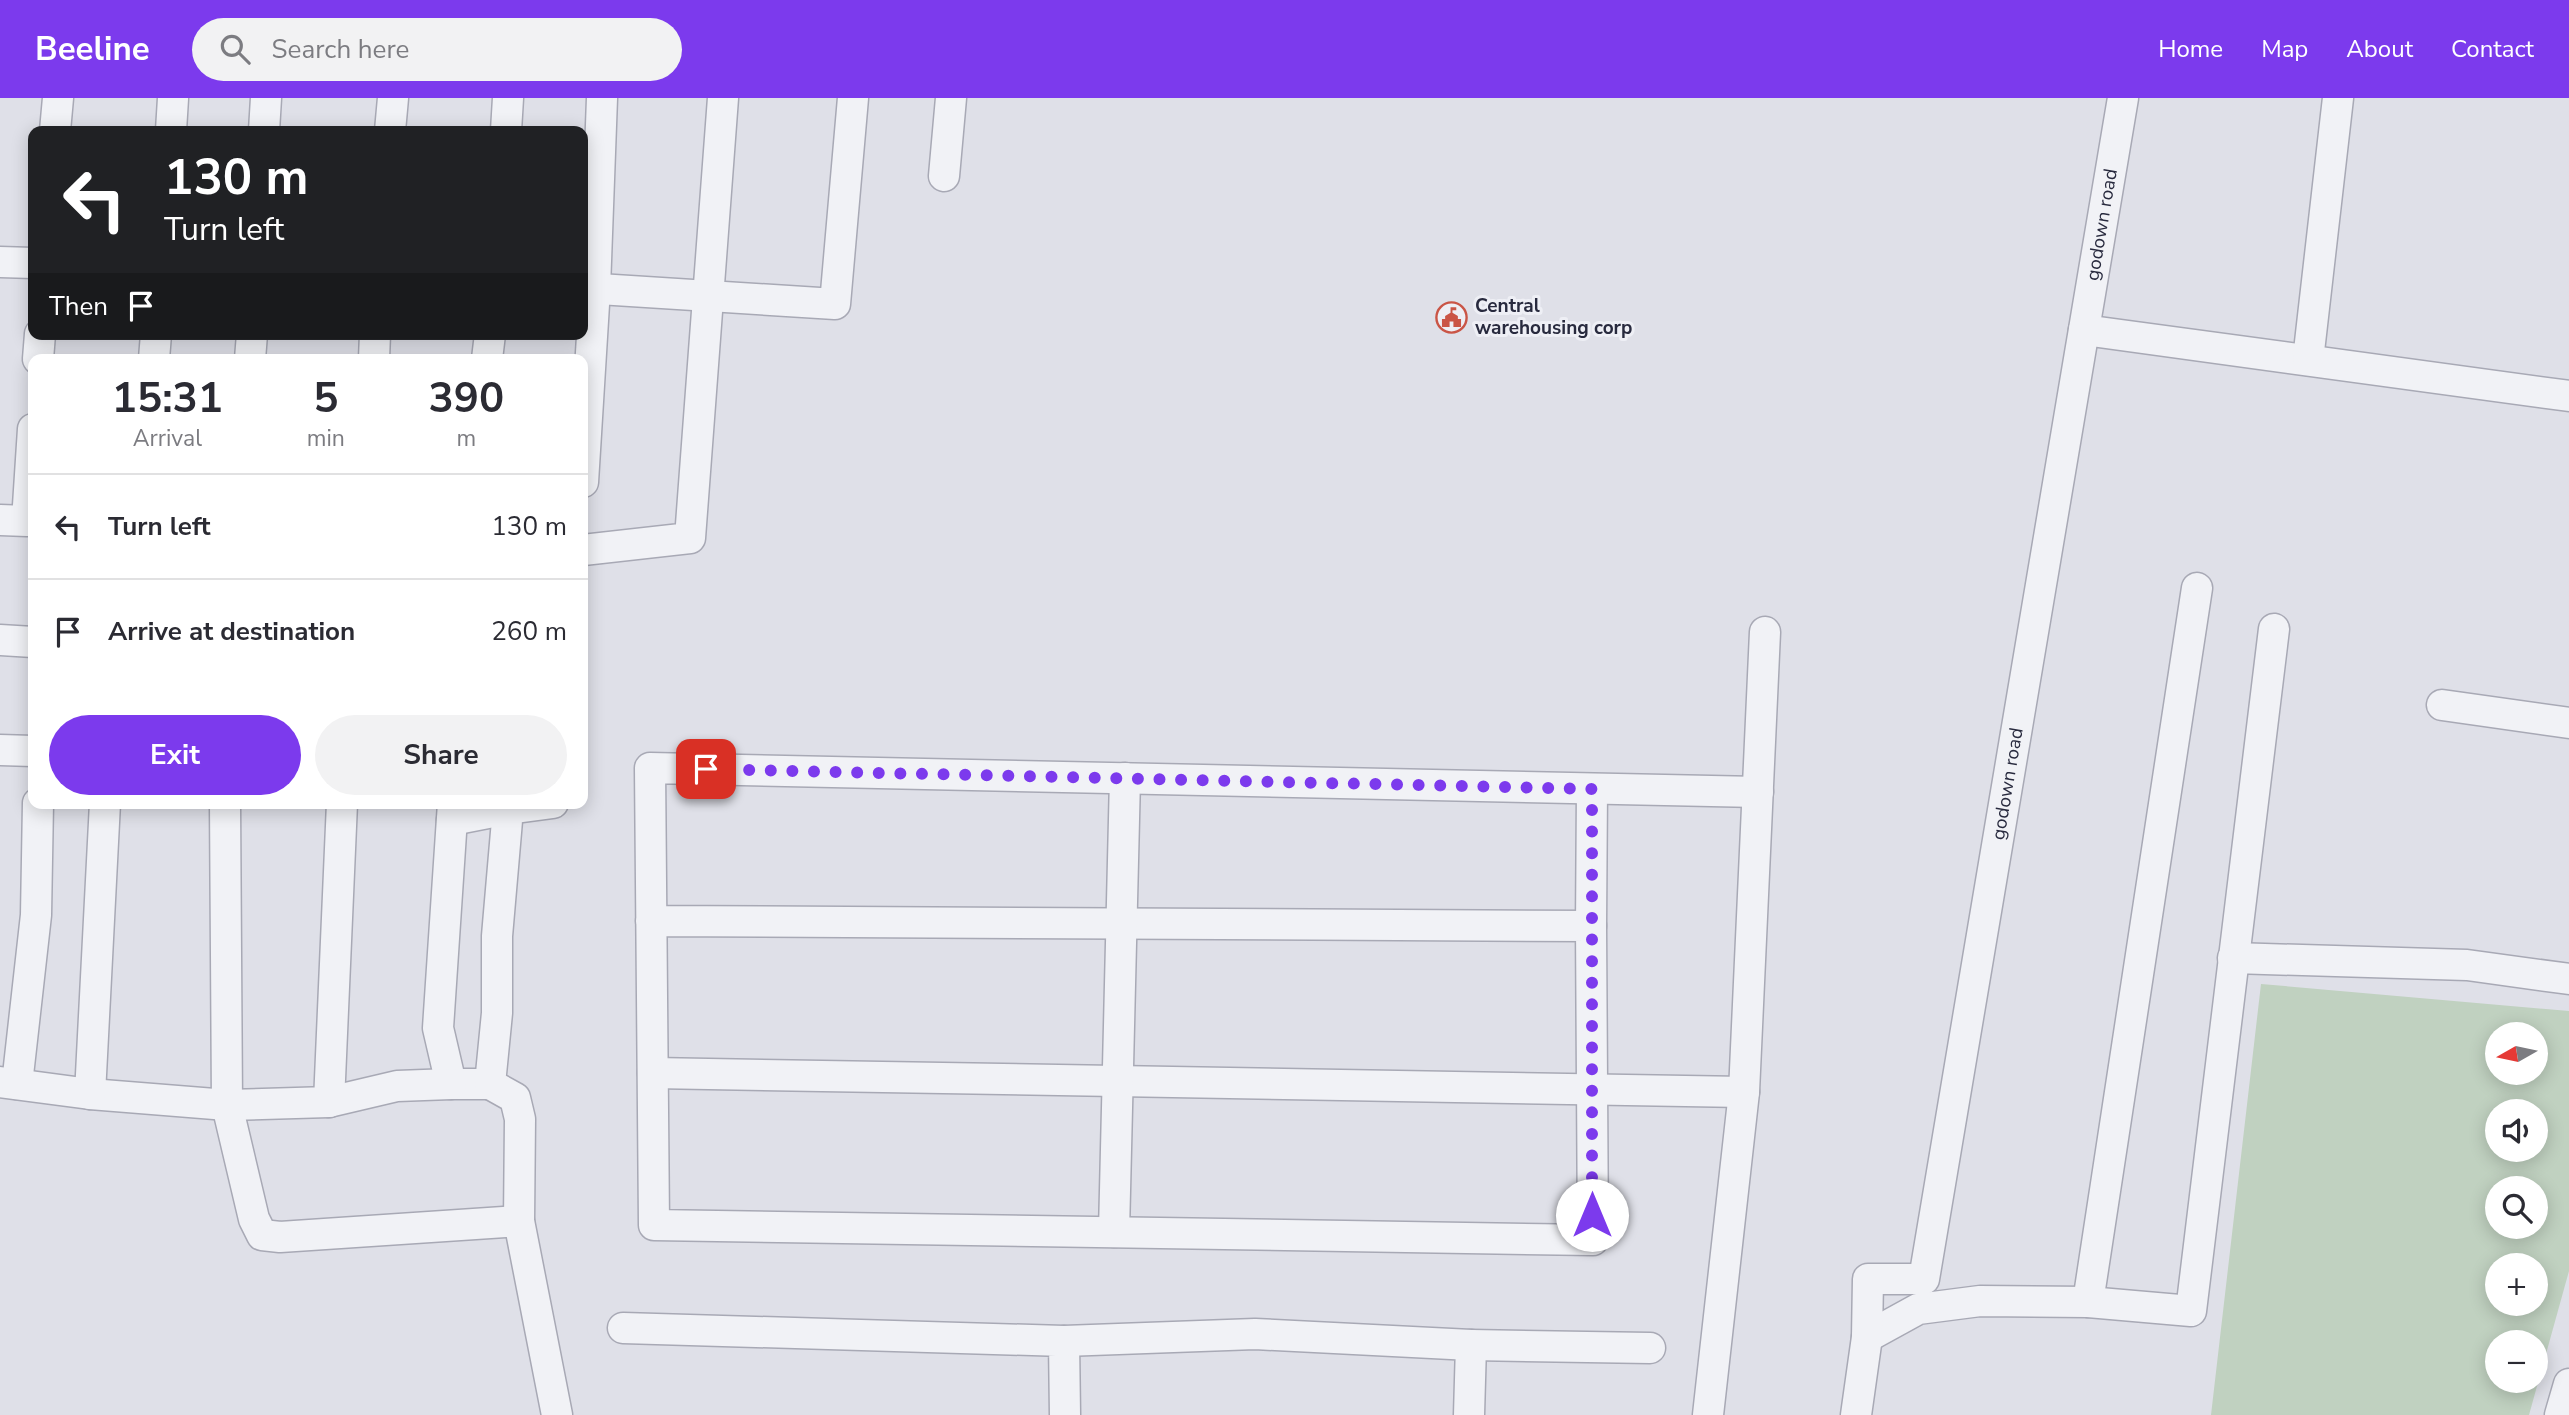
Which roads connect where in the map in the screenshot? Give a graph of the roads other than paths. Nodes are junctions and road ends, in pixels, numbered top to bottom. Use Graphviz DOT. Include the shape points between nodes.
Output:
graph roads {
  1 [pos="58,98"];
  2 [pos="173,98"];
  3 [pos="266,98"];
  4 [pos="393,98"];
  5 [pos="508,98"];
  6 [pos="602,98"];
  7 [pos="723,98"];
  8 [pos="853,98"];
  9 [pos="951,98"];
  10 [pos="2123,98"];
  11 [pos="2338,98"];
  12 [pos="55,126"];
  13 [pos="171,126"];
  14 [pos="264,126"];
  15 [pos="390,126"];
  16 [pos="506,126"];
  17 [pos="944,176"];
  18 [pos="0,262"];
  19 [pos="28,263"];
  20 [pos="589,288"];
  21 [pos="707,296"];
  22 [pos="588,320"];
  23 [pos="2084,330"];
  24 [pos="2308,360"];
  25 [pos="2569,396"];
  26 [pos="28,464"];
  27 [pos="20,521"];
  28 [pos="588,549"];
  29 [pos="2197,588"];
  30 [pos="2274,629"];
  31 [pos="1765,632"];
  32 [pos="0,640"];
  33 [pos="28,642"];
  34 [pos="2442,705"];
  35 [pos="2569,723"];
  36 [pos="0,750"];
  37 [pos="28,751"];
  38 [pos="1125,778"];
  39 [pos="1592,789"];
  40 [pos="1758,792"];
  41 [pos="38,809"];
  42 [pos="104,809"];
  43 [pos="225,809"];
  44 [pos="342,809"];
  45 [pos="494,809"];
  46 [pos="508,809"];
  47 [pos="453,812"];
  48 [pos="652,921"];
  49 [pos="1122,924"];
  50 [pos="1591,926"];
  51 [pos="2234,958"];
  52 [pos="2569,979"];
  53 [pos="653,1073"];
  54 [pos="1118,1081"];
  55 [pos="8,1083"];
  56 [pos="451,1084"];
  57 [pos="490,1084"];
  58 [pos="1591,1090"];
  59 [pos="1744,1092"];
  60 [pos="90,1094"];
  61 [pos="329,1102"];
  62 [pos="227,1105"];
  63 [pos="519,1221"];
  64 [pos="1114,1232"];
  65 [pos="2088,1302"];
  66 [pos="623,1328"];
  67 [pos="1867,1337"];
  68 [pos="1064,1342"];
  69 [pos="1471,1345"];
  70 [pos="1650,1348"];
  71 [pos="2569,1384"];
  72 [pos="557,1415"];
  73 [pos="1065,1415"];
  74 [pos="1469,1415"];
  75 [pos="1709,1415"];
  76 [pos="1856,1415"];
  77 [pos="2560,1415"];
  1 -- 12 [label="street"];
  2 -- 13 [label="street"];
  3 -- 14 [label="street"];
  4 -- 15 [label="street"];
  5 -- 16 [label="street"];
  6 -- 20 [label="street"];
  7 -- 21 [label="street"];
  8 -- 21 [label="street" via="835,304"];
  9 -- 17 [label="street"];
  10 -- 23 [label="street, godown road"];
  11 -- 24 [label="street"];
  18 -- 19 [label="street"];
  20 -- 21 [label="street"];
  20 -- 22 [label="street"];
  21 -- 28 [label="street" via="690,538"];
  23 -- 24 [label="street"];
  23 -- 67 [label="street, godown road" via="1924,1279 1868,1279"];
  24 -- 25 [label="street"];
  26 -- 27 [label="street"];
  29 -- 65 [label="street"];
  30 -- 51 [label="street"];
  31 -- 40 [label="street"];
  32 -- 33 [label="street"];
  34 -- 35 [label="street"];
  36 -- 37 [label="street"];
  38 -- 39 [label="street"];
  38 -- 48 [label="street" via="650,768"];
  38 -- 49 [label="street"];
  39 -- 40 [label="street"];
  39 -- 50 [label="street"];
  40 -- 59 [label="street"];
  41 -- 55 [label="street" via="36,915"];
  42 -- 60 [label="street"];
  43 -- 62 [label="street"];
  44 -- 61 [label="street"];
  45 -- 47 [label="street"];
  46 -- 57 [label="street"];
  47 -- 56 [label="street" via="438,1028"];
  48 -- 49 [label="street"];
  48 -- 53 [label="street"];
  49 -- 50 [label="street"];
  49 -- 54 [label="street"];
  50 -- 58 [label="street"];
  51 -- 52 [label="street" via="2468,965"];
  51 -- 65 [label="street" via="2191,1311"];
  53 -- 54 [label="street"];
  53 -- 64 [label="street" via="654,1225"];
  54 -- 58 [label="street"];
  54 -- 64 [label="street"];
  55 -- 60 [label="street"];
  56 -- 57 [label="street"];
  56 -- 61 [label="street" via="397,1086"];
  57 -- 63 [label="street" via="515,1098 520,1119"];
  58 -- 59 [label="street"];
  58 -- 64 [label="street" via="1593,1240"];
  59 -- 75 [label="street"];
  60 -- 62 [label="street"];
  61 -- 62 [label="street"];
  62 -- 63 [label="street" via="254,1219 262,1235"];
  63 -- 72 [label="street"];
  65 -- 67 [label="street" via="1980,1301 1919,1309"];
  66 -- 68 [label="street"];
  67 -- 76 [label="street, godown road"];
  68 -- 69 [label="street" via="1255,1334"];
  68 -- 73 [label="street"];
  69 -- 70 [label="street"];
  69 -- 74 [label="street"];
  71 -- 77 [label="street"];
}
